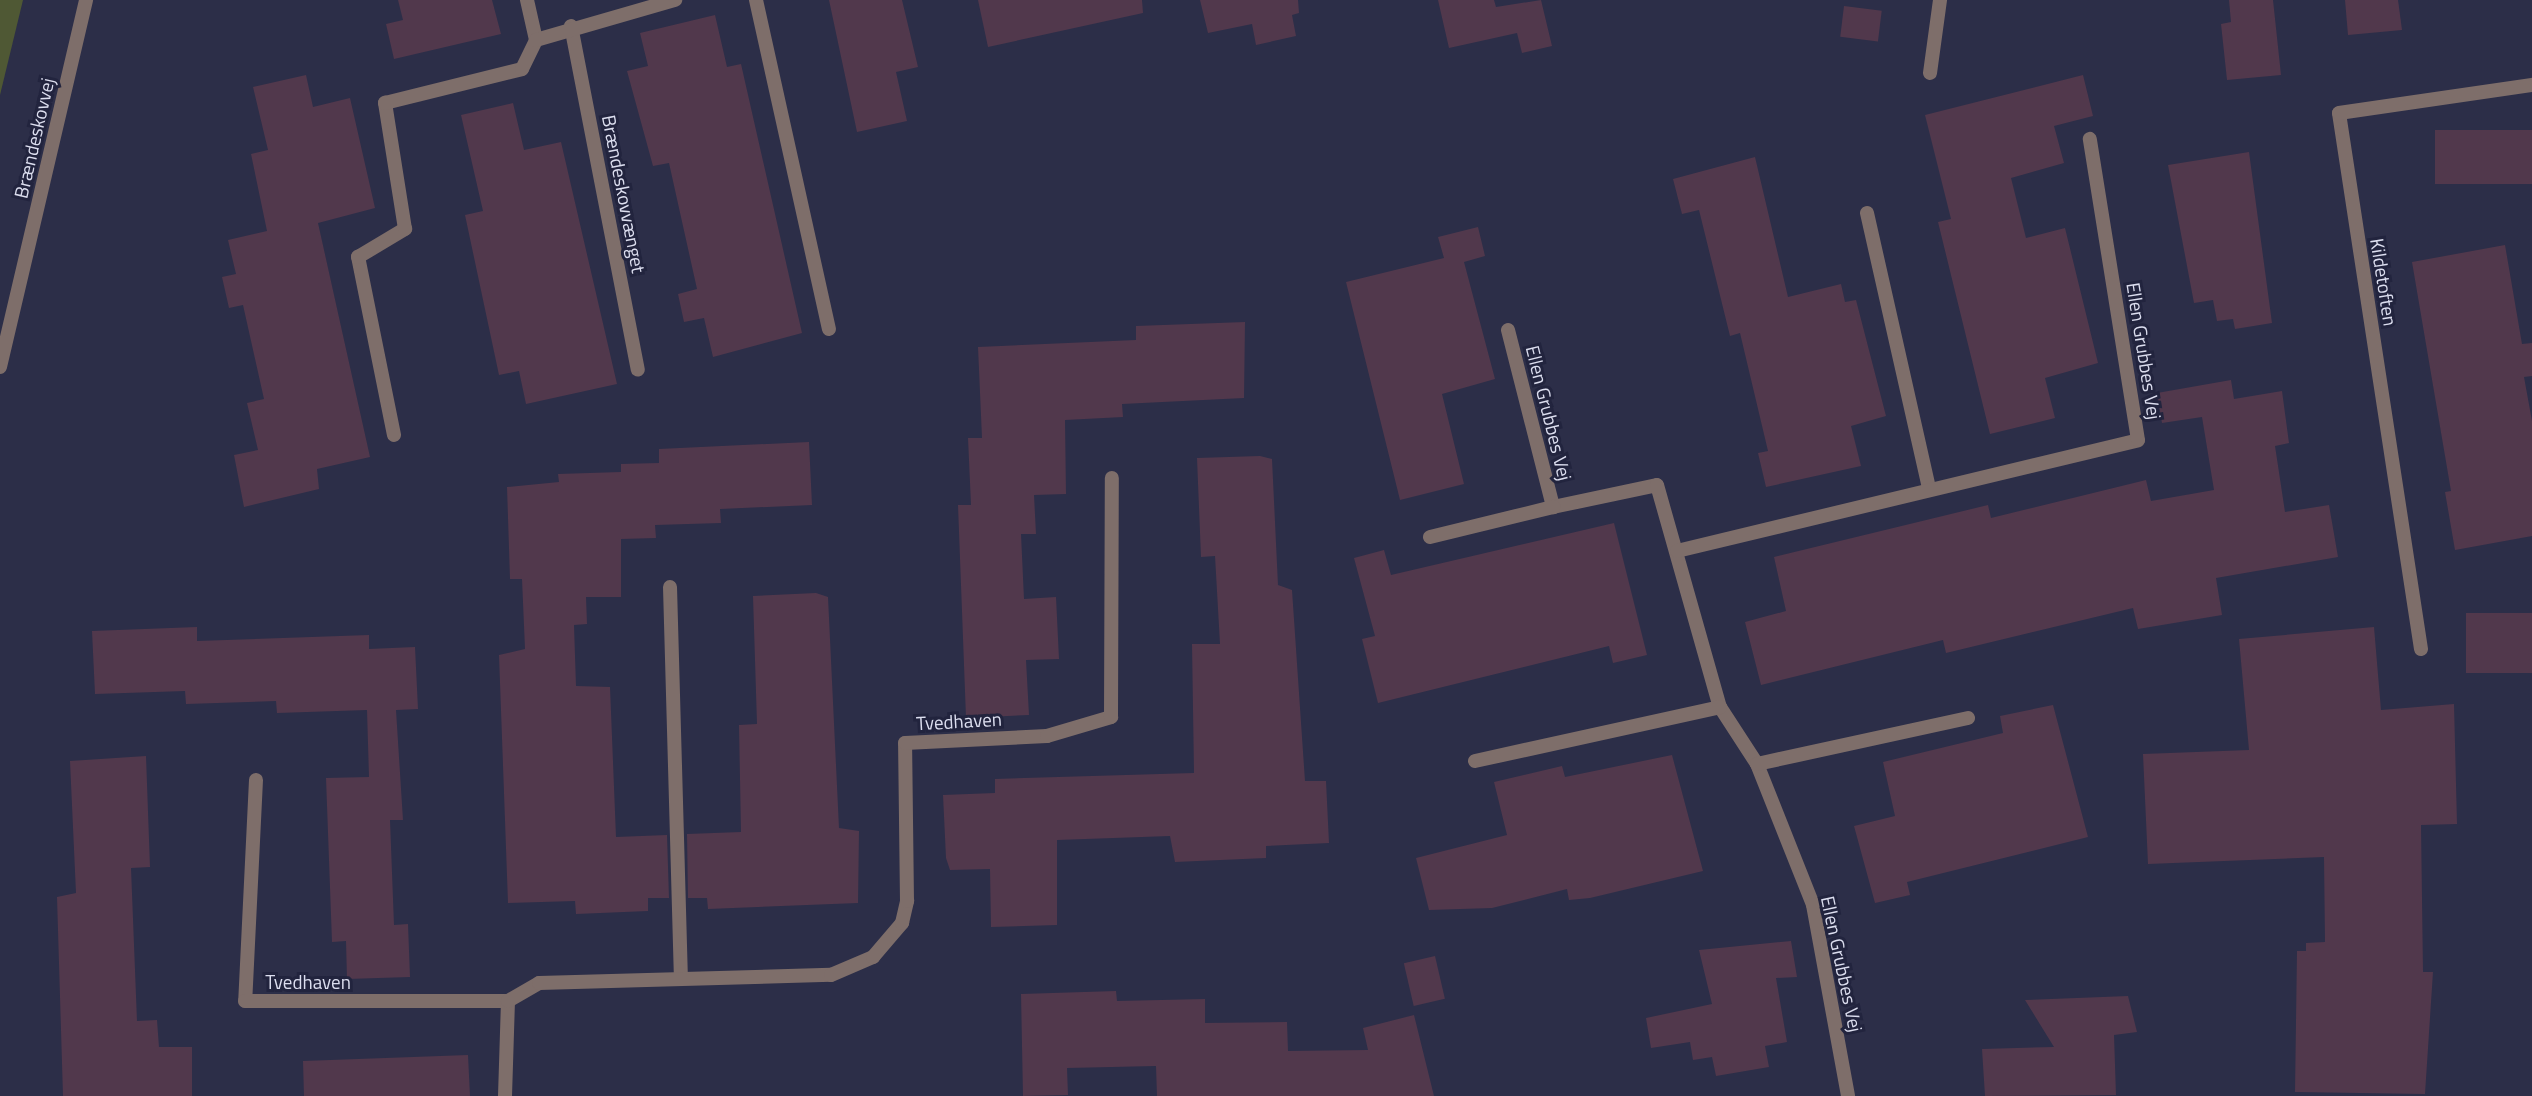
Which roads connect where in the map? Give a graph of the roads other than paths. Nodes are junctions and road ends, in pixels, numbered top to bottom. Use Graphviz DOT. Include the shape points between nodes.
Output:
graph roads {
  1 [pos="86,0"];
  2 [pos="527,0"];
  3 [pos="675,0"];
  4 [pos="756,0"];
  5 [pos="1940,0"];
  6 [pos="571,26"];
  7 [pos="536,40"];
  8 [pos="1930,73"];
  9 [pos="2532,85"];
  10 [pos="2090,139"];
  11 [pos="1867,213"];
  12 [pos="829,328"];
  13 [pos="1508,330"];
  14 [pos="0,367"];
  15 [pos="638,370"];
  16 [pos="394,435"];
  17 [pos="1112,478"];
  18 [pos="1929,489"];
  19 [pos="1553,507"];
  20 [pos="1430,537"];
  21 [pos="1677,551"];
  22 [pos="670,587"];
  23 [pos="2421,649"];
  24 [pos="1720,707"];
  25 [pos="1968,718"];
  26 [pos="1475,761"];
  27 [pos="1757,764"];
  28 [pos="256,780"];
  29 [pos="681,976"];
  30 [pos="508,1000"];
  31 [pos="505,1096"];
  32 [pos="1849,1096"];
  1 -- 14 [label="street, Brændeskovvej"];
  2 -- 7 [label="street"];
  3 -- 6 [label="street"];
  4 -- 12 [label="street"];
  5 -- 8 [label="street"];
  6 -- 7 [label="street"];
  6 -- 15 [label="street, Brændeskovvænget"];
  7 -- 16 [label="street" via="523,69 384,103 405,229 358,257"];
  9 -- 23 [label="street, Kildetoften" via="2339,113"];
  10 -- 18 [label="street, Ellen Grubbes Vej" via="2138,440"];
  11 -- 18 [label="street"];
  13 -- 19 [label="street, Ellen Grubbes Vej"];
  17 -- 29 [label="street, Tvedhaven" via="1111,717 1047,736 905,743 906,901 891,939 873,957 831,975"];
  18 -- 21 [label="street, Ellen Grubbes Vej"];
  19 -- 20 [label="street, Ellen Grubbes Vej"];
  19 -- 21 [label="street, Ellen Grubbes Vej" via="1657,485"];
  21 -- 24 [label="street, Ellen Grubbes Vej"];
  22 -- 29 [label="street"];
  24 -- 26 [label="street"];
  24 -- 27 [label="street, Ellen Grubbes Vej"];
  25 -- 27 [label="street"];
  27 -- 32 [label="street, Ellen Grubbes Vej" via="1813,905"];
  28 -- 30 [label="street, Tvedhaven" via="245,1001"];
  29 -- 30 [label="street, Tvedhaven" via="539,983"];
  30 -- 31 [label="street"];
}
